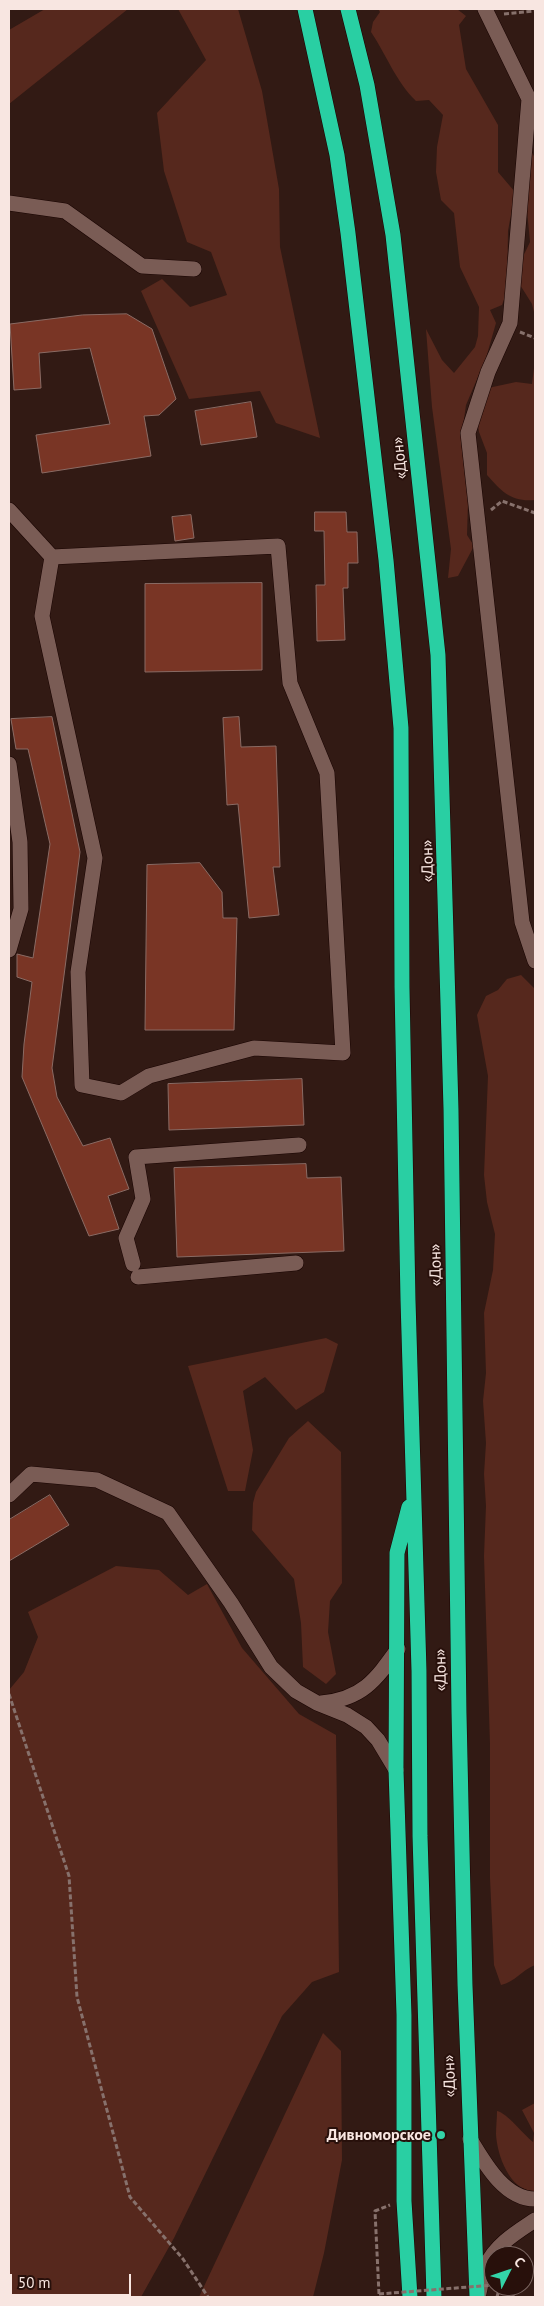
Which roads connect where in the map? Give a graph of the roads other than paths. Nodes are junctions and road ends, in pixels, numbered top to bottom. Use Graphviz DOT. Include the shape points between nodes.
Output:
graph roads {
  1 [pos="305,9"];
  2 [pos="348,9"];
  3 [pos="487,12"];
  4 [pos="9,204"];
  5 [pos="194,269"];
  6 [pos="9,510"];
  7 [pos="52,557"];
  8 [pos="9,769"];
  9 [pos="9,950"];
  10 [pos="535,961"];
  11 [pos="300,1145"];
  12 [pos="296,1263"];
  13 [pos="413,1492"];
  14 [pos="9,1495"];
  15 [pos="398,1649"];
  16 [pos="317,1704"];
  17 [pos="396,1770"];
  18 [pos="470,2139"];
  19 [pos="535,2199"];
  20 [pos="535,2220"];
  21 [pos="410,2297"];
  22 [pos="434,2297"];
  23 [pos="478,2297"];
  1 -- 13 [label="highway" via="337,154 348,233 386,560 401,728 402,997"];
  2 -- 18 [label="highway, «Дон»" via="367,85 393,235 438,655 451,1109 459,1733"];
  3 -- 10 [label="street" via="529,99 510,323 488,372 468,433 522,922"];
  4 -- 5 [label="street" via="65,211 142,266"];
  6 -- 7 [label="street"];
  7 -- 7 [label="street" via="42,616 95,858 78,972 82,1085 121,1093 149,1076 254,1048 343,1053 327,773 290,682 278,546"];
  8 -- 9 [label="street" via="20,842 21,909"];
  11 -- 12 [label="street" via="136,1157 142,1199 126,1238 136,1270"];
  13 -- 15 [label="highway" via="397,1553"];
  13 -- 22 [label="highway"];
  14 -- 16 [label="street" via="31,1474 97,1480 168,1513 271,1667 296,1691"];
  15 -- 16 [label="street" via="379,1676 360,1692 341,1701"];
  15 -- 17 [label="highway"];
  16 -- 17 [label="street" via="347,1715 366,1727"];
  17 -- 21 [label="highway" via="404,2015 404,2200"];
  18 -- 19 [label="street" via="496,2177 513,2191"];
  18 -- 23 [label="highway, «Дон»"];
  20 -- 23 [label="street" via="493,2253 485,2266"];
}
